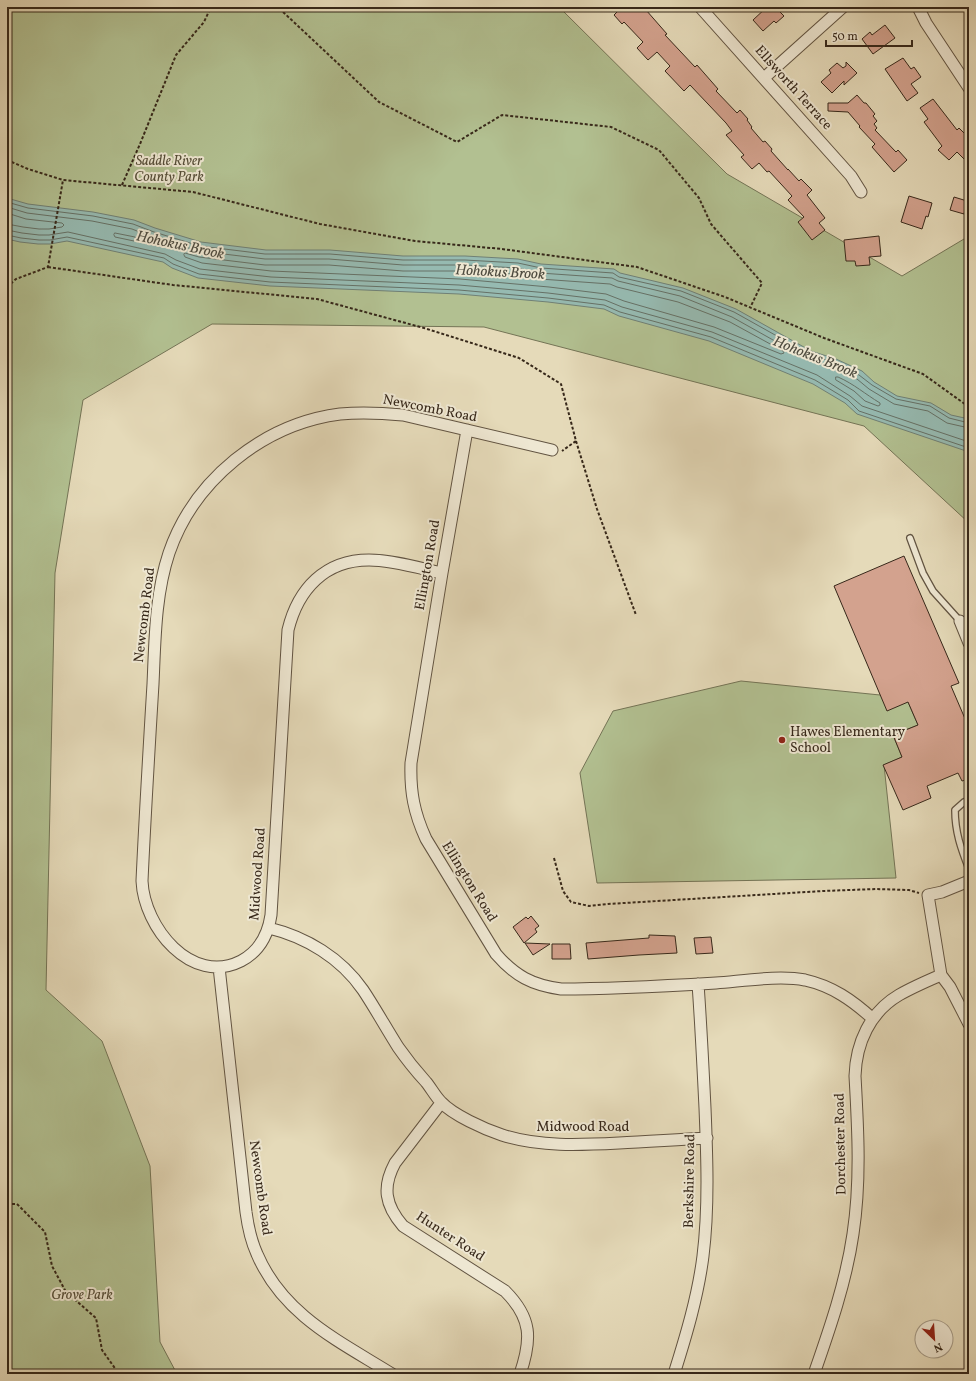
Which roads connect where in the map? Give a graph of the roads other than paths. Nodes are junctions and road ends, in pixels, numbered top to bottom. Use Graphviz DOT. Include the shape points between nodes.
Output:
graph roads {
  1 [pos="700,7"];
  2 [pos="843,7"];
  3 [pos="918,7"];
  4 [pos="764,78"];
  5 [pos="969,88"];
  6 [pos="861,192"];
  7 [pos="467,430"];
  8 [pos="552,450"];
  9 [pos="910,538"];
  10 [pos="442,573"];
  11 [pos="960,621"];
  12 [pos="969,643"];
  13 [pos="969,800"];
  14 [pos="969,869"];
  15 [pos="969,881"];
  16 [pos="269,928"];
  17 [pos="219,967"];
  18 [pos="941,975"];
  19 [pos="698,984"];
  20 [pos="873,1019"];
  21 [pos="969,1024"];
  22 [pos="441,1103"];
  23 [pos="707,1138"];
  24 [pos="392,1374"];
  25 [pos="520,1374"];
  26 [pos="674,1374"];
  27 [pos="814,1374"];
  1 -- 4 [label="street, Ellsworth Terrace"];
  2 -- 4 [label="street"];
  3 -- 5 [label="street"];
  4 -- 6 [label="street, Ellsworth Terrace" via="851,176"];
  7 -- 8 [label="street, Newcomb Road"];
  7 -- 10 [label="street, Ellington Road"];
  7 -- 17 [label="street, Newcomb Road" via="384,413 340,414 293,426 254,446 233,461 202,492 177,533 163,574 157,619 142,886 150,917 169,944 197,963"];
  9 -- 11 [label="lane" via="923,573 933,591"];
  10 -- 16 [label="street, Midwood Road" via="381,561 355,562 327,572 298,600 288,630"];
  10 -- 19 [label="street, Ellington Road" via="411,763 413,803 426,840 496,954 516,974 546,987 561,989"];
  11 -- 12 [label="street"];
  13 -- 14 [label="lane" via="955,810 957,838"];
  15 -- 18 [label="street" via="928,895"];
  16 -- 17 [label="street, Newcomb Road" via="264,940 246,958 236,964"];
  16 -- 22 [label="street, Midwood Road" via="301,938 318,947 349,973 411,1065"];
  17 -- 24 [label="street, Newcomb Road" via="246,1212 257,1254 267,1274 295,1310"];
  18 -- 20 [label="street, Dorchester Road" via="898,995"];
  18 -- 21 [label="street"];
  19 -- 20 [label="street, Ellington Road" via="785,978 804,980 839,992"];
  19 -- 23 [label="street, Berkshire Road"];
  20 -- 27 [label="street, Dorchester Road" via="864,1032 855,1063 859,1159 853,1233 838,1302"];
  22 -- 23 [label="street, Midwood Road" via="478,1125 521,1140 568,1144"];
  22 -- 25 [label="street, Hunter Road" via="390,1173 387,1197 390,1208 403,1226 505,1291 514,1300 522,1313 528,1341 527,1354"];
  23 -- 26 [label="street, Berkshire Road" via="707,1206 703,1257 687,1334"];
}
